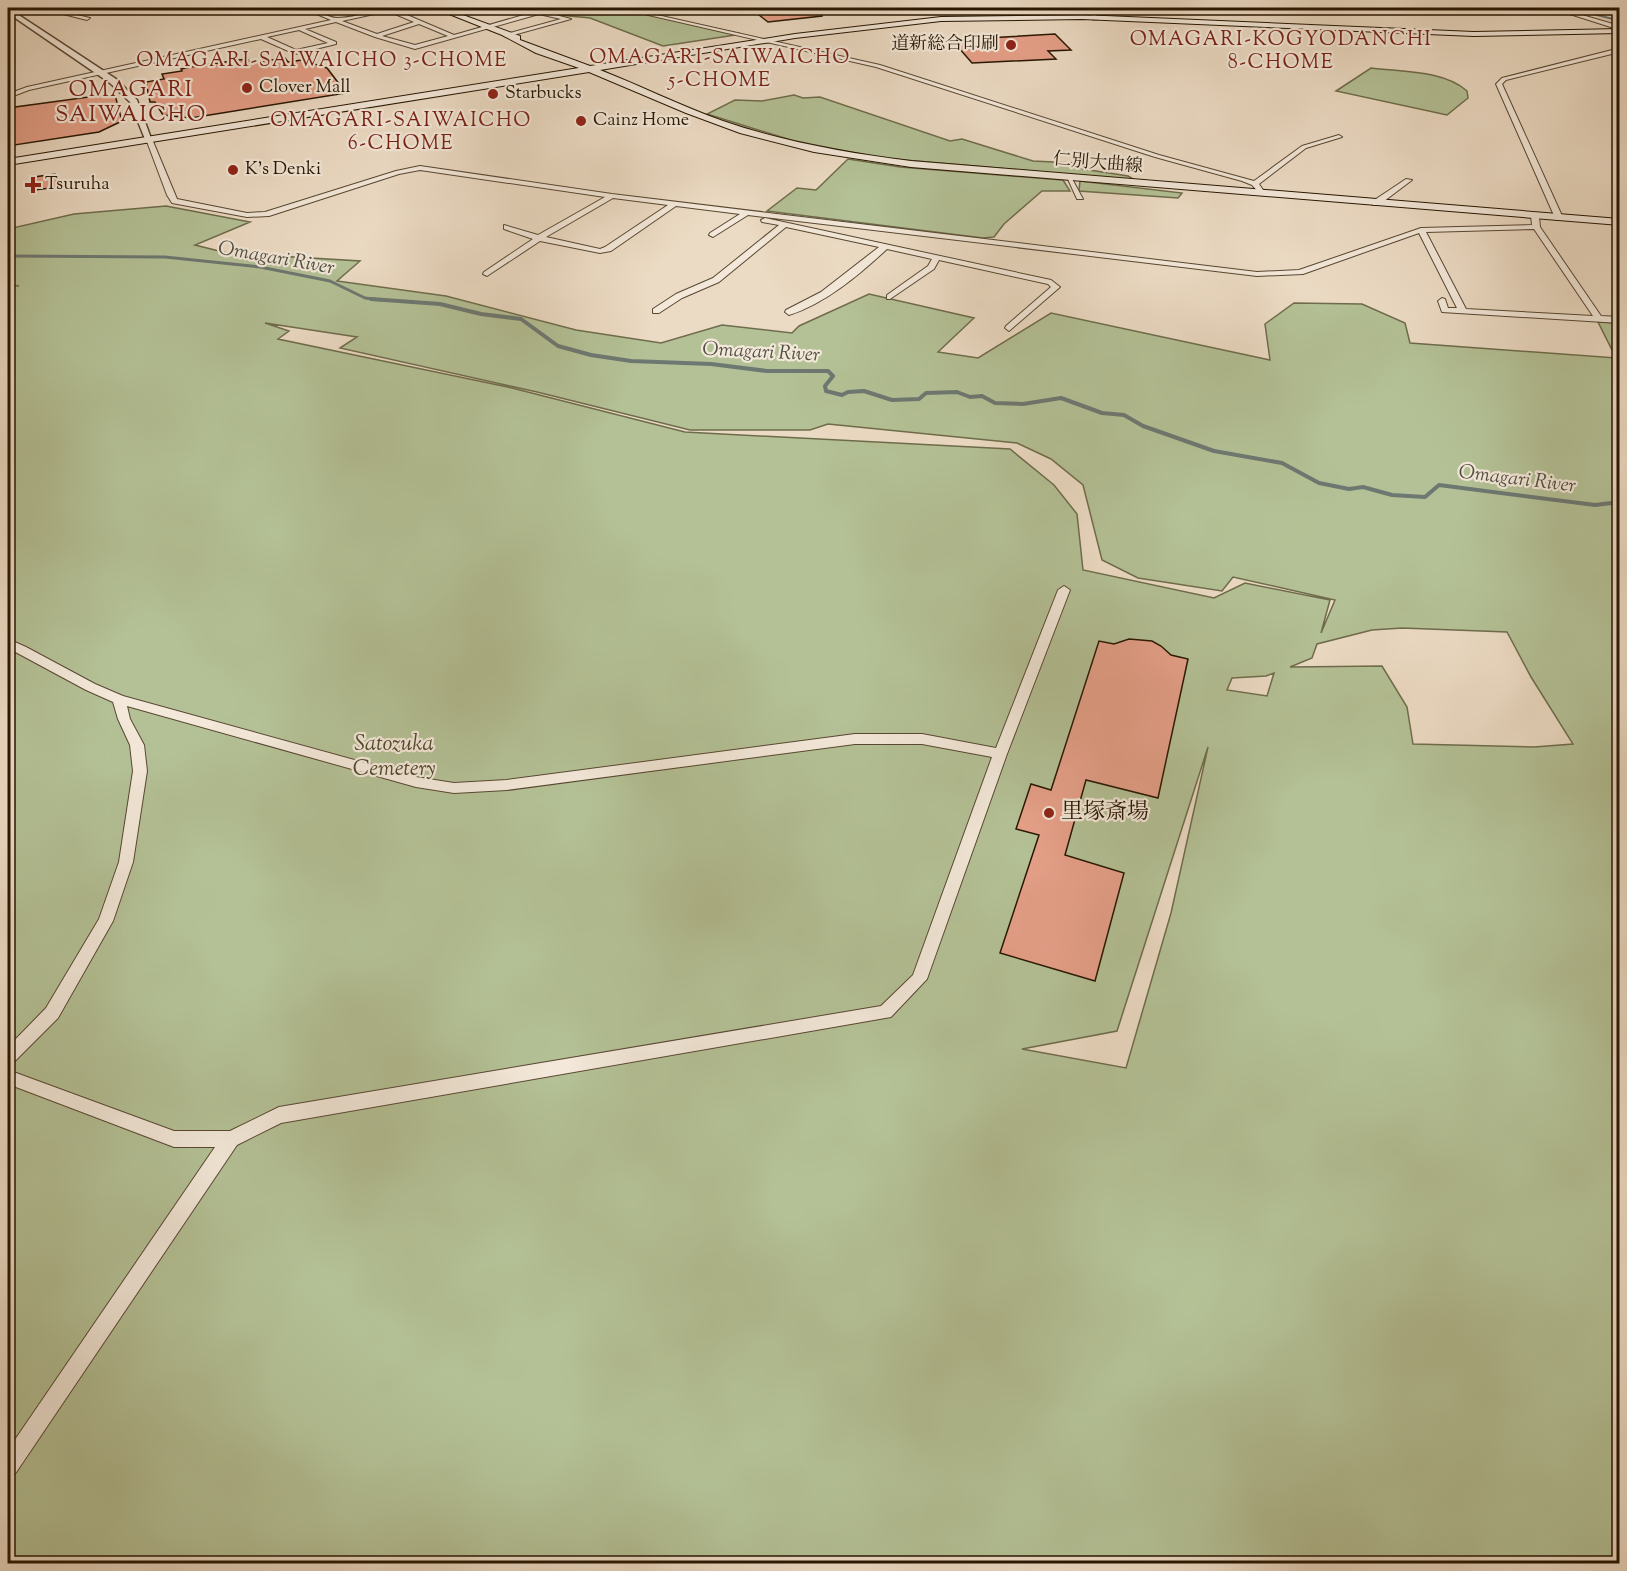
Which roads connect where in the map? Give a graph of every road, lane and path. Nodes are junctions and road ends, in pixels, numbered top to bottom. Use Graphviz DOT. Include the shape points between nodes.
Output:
graph roads {
  1 [pos="42,8"];
  2 [pos="305,8"];
  3 [pos="329,8"];
  4 [pos="389,8"];
  5 [pos="438,8"];
  6 [pos="550,8"];
  7 [pos="621,8"];
  8 [pos="647,8"];
  9 [pos="1554,8"];
  10 [pos="8,10"];
  11 [pos="632,10"];
  12 [pos="314,11"];
  13 [pos="538,13"];
  14 [pos="1094,13"];
  15 [pos="87,18"];
  16 [pos="336,19"];
  17 [pos="420,22"];
  18 [pos="485,26"];
  19 [pos="297,28"];
  20 [pos="1618,28"];
  21 [pos="506,35"];
  22 [pos="260,36"];
  23 [pos="377,36"];
  24 [pos="452,36"];
  25 [pos="755,37"];
  26 [pos="769,40"];
  27 [pos="1620,50"];
  28 [pos="583,67"];
  29 [pos="101,72"];
  30 [pos="8,86"];
  31 [pos="27,89"];
  32 [pos="8,96"];
  33 [pos="148,136"];
  34 [pos="1339,137"];
  35 [pos="8,155"];
  36 [pos="8,162"];
  37 [pos="1069,178"];
  38 [pos="1408,180"];
  39 [pos="1258,189"];
  40 [pos="612,196"];
  41 [pos="1080,197"];
  42 [pos="676,203"];
  43 [pos="1376,203"];
  44 [pos="726,209"];
  45 [pos="745,214"];
  46 [pos="1559,218"];
  47 [pos="1536,221"];
  48 [pos="1620,222"];
  49 [pos="783,226"];
  50 [pos="507,227"];
  51 [pos="1421,230"];
  52 [pos="713,234"];
  53 [pos="539,238"];
  54 [pos="884,247"];
  55 [pos="936,258"];
  56 [pos="911,270"];
  57 [pos="922,273"];
  58 [pos="487,274"];
  59 [pos="890,297"];
  60 [pos="1442,302"];
  61 [pos="656,311"];
  62 [pos="1463,311"];
  63 [pos="789,312"];
  64 [pos="1599,319"];
  65 [pos="1620,320"];
  66 [pos="1009,328"];
  67 [pos="1064,590"];
  68 [pos="8,642"];
  69 [pos="119,699"];
  70 [pos="999,754"];
  71 [pos="8,1057"];
  72 [pos="8,1077"];
  73 [pos="231,1139"];
  74 [pos="8,1467"];
  1 -- 15 [label="street"];
  2 -- 12 [label="street"];
  3 -- 12 [label="street"];
  4 -- 16 [label="street"];
  4 -- 17 [label="street"];
  5 -- 18 [label="main road, 仁別大曲線"];
  6 -- 13 [label="street"];
  7 -- 11 [label="street"];
  8 -- 11 [label="street"];
  9 -- 20 [label="street"];
  10 -- 29 [label="street"];
  11 -- 25 [label="street"];
  12 -- 16 [label="street"];
  13 -- 18 [label="street"];
  13 -- 21 [label="street" via="568,19"];
  14 -- 20 [label="main road" via="1509,34"];
  14 -- 25 [label="main road" via="998,12 908,17"];
  14 -- 26 [label="main road" via="941,20"];
  16 -- 19 [label="street"];
  16 -- 23 [label="street"];
  17 -- 23 [label="street"];
  17 -- 24 [label="street"];
  18 -- 21 [label="main road, 仁別大曲線"];
  18 -- 24 [label="street"];
  19 -- 22 [label="street"];
  19 -- 22 [label="street" via="334,43 295,52"];
  21 -- 28 [label="main road, 仁別大曲線" via="563,62"];
  22 -- 29 [label="street"];
  23 -- 24 [label="street" via="415,47"];
  25 -- 26 [label="street"];
  25 -- 28 [label="main road"];
  26 -- 28 [label="main road"];
  26 -- 39 [label="street" via="878,66"];
  27 -- 46 [label="street" via="1504,79 1499,84"];
  28 -- 33 [label="main road"];
  28 -- 37 [label="main road, 仁別大曲線" via="768,139 910,164"];
  29 -- 31 [label="street"];
  29 -- 33 [label="street" via="133,101"];
  30 -- 31 [label="street"];
  31 -- 32 [label="street"];
  33 -- 35 [label="main road"];
  33 -- 36 [label="main road"];
  33 -- 40 [label="street" via="176,201 247,215 266,214 412,168"];
  34 -- 39 [label="street" via="1304,147"];
  37 -- 39 [label="main road, 仁別大曲線"];
  37 -- 41 [label="street"];
  38 -- 43 [label="street"];
  39 -- 43 [label="main road, 仁別大曲線"];
  40 -- 42 [label="street"];
  40 -- 53 [label="street"];
  42 -- 44 [label="street"];
  42 -- 53 [label="street" via="608,249 588,250"];
  43 -- 47 [label="main road, 仁別大曲線"];
  44 -- 45 [label="street"];
  44 -- 51 [label="street" via="1257,274 1300,272"];
  45 -- 49 [label="street"];
  45 -- 52 [label="street"];
  46 -- 47 [label="main road, 仁別大曲線"];
  46 -- 48 [label="main road, 仁別大曲線"];
  47 -- 51 [label="street"];
  47 -- 64 [label="street"];
  49 -- 54 [label="street"];
  49 -- 61 [label="street" via="716,280"];
  50 -- 53 [label="street"];
  51 -- 62 [label="street"];
  53 -- 58 [label="street"];
  54 -- 55 [label="street"];
  54 -- 63 [label="street" via="844,279"];
  55 -- 57 [label="street"];
  55 -- 66 [label="street" via="1051,282 1056,287"];
  56 -- 57 [label="street"];
  57 -- 59 [label="street"];
  60 -- 62 [label="street" via="1445,310"];
  62 -- 64 [label="street"];
  64 -- 65 [label="street"];
  67 -- 70 [label="street"];
  68 -- 69 [label="street" via="93,691"];
  69 -- 70 [label="street" via="416,782 454,788 527,783 855,739 921,739"];
  69 -- 71 [label="street" via="137,745 140,771 126,862 106,921 52,1013"];
  70 -- 73 [label="street" via="919,979 885,1012 279,1115"];
  72 -- 73 [label="street" via="174,1140"];
  73 -- 74 [label="street"];
}
